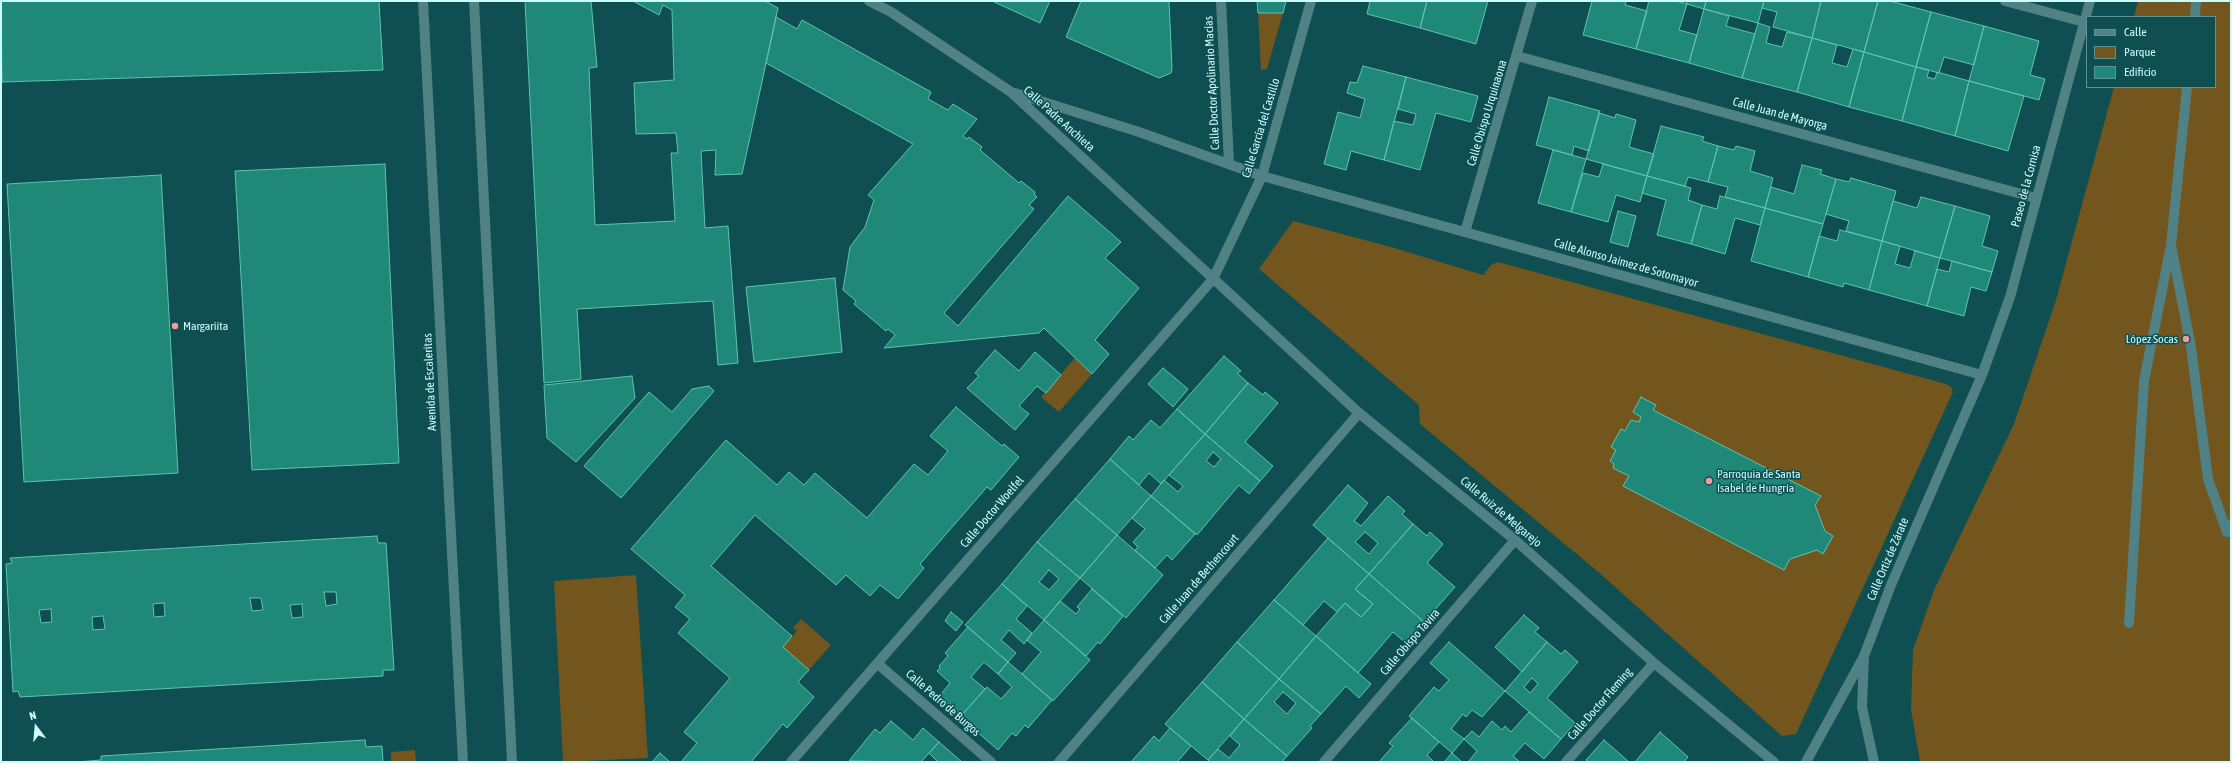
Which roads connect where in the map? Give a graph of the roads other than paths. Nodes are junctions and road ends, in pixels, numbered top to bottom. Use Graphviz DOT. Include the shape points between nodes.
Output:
graph roads {
  1 [pos="423,1"];
  2 [pos="474,1"];
  3 [pos="869,1"];
  4 [pos="890,1"];
  5 [pos="1221,1"];
  6 [pos="1311,1"];
  7 [pos="1532,1"];
  8 [pos="2005,1"];
  9 [pos="2090,1"];
  10 [pos="2196,1"];
  11 [pos="891,12"];
  12 [pos="2194,16"];
  13 [pos="2084,22"];
  14 [pos="1517,56"];
  15 [pos="2187,88"];
  16 [pos="1011,92"];
  17 [pos="1229,163"];
  18 [pos="1262,176"];
  19 [pos="2036,198"];
  20 [pos="1465,232"];
  21 [pos="2171,245"];
  22 [pos="1213,279"];
  23 [pos="1982,375"];
  24 [pos="1358,413"];
  25 [pos="2230,531"];
  26 [pos="1515,540"];
  27 [pos="2130,623"];
  28 [pos="1864,656"];
  29 [pos="1654,663"];
  30 [pos="878,664"];
  31 [pos="463,762"];
  32 [pos="512,762"];
  33 [pos="791,762"];
  34 [pos="991,762"];
  35 [pos="1059,762"];
  36 [pos="1324,762"];
  37 [pos="1566,762"];
  38 [pos="1774,762"];
  39 [pos="1806,762"];
  40 [pos="1874,762"];
  1 -- 31 [label="street, Avenida de Escaleritas"];
  2 -- 32 [label="street"];
  3 -- 11 [label="street"];
  4 -- 11 [label="street"];
  5 -- 17 [label="street, Calle Doctor Apolinario Macías"];
  6 -- 18 [label="street, Calle García del Castillo"];
  7 -- 14 [label="street, Calle Obispo Urquinaona"];
  8 -- 13 [label="street"];
  9 -- 13 [label="street, Paseo de la Cornisa"];
  10 -- 12 [label="street"];
  11 -- 16 [label="street"];
  13 -- 19 [label="street, Paseo de la Cornisa"];
  14 -- 19 [label="street, Calle Juan de Mayorga"];
  14 -- 20 [label="street, Calle Obispo Urquinaona"];
  15 -- 21 [label="street"];
  16 -- 17 [label="street, Calle Padre Anchieta"];
  16 -- 22 [label="street, Calle Padre Anchieta"];
  17 -- 18 [label="street, Calle Padre Anchieta"];
  18 -- 20 [label="street, Calle Alonso Jaimez de Sotomayor"];
  18 -- 22 [label="street, Calle García del Castillo"];
  19 -- 23 [label="street, Paseo de la Cornisa" via="2010,297"];
  20 -- 23 [label="street, Calle Alonso Jaimez de Sotomayor"];
  21 -- 25 [label="street" via="2191,347 2208,479"];
  21 -- 27 [label="street" via="2144,382"];
  22 -- 24 [label="street, Calle Ruiz de Melgarejo"];
  22 -- 30 [label="street, Calle Doctor Woelfel"];
  23 -- 28 [label="street, Calle Ortiz de Zárate" via="1890,585"];
  24 -- 26 [label="street, Calle Ruiz de Melgarejo"];
  24 -- 35 [label="street, Calle Juan de Bethencourt"];
  26 -- 29 [label="street, Calle Ruiz de Melgarejo"];
  26 -- 36 [label="street, Calle Obispo Tavira"];
  28 -- 39 [label="street"];
  28 -- 40 [label="street, Calle Ortiz de Zárate" via="1862,707"];
  29 -- 37 [label="street, Calle Doctor Fleming"];
  29 -- 38 [label="street, Calle Ruiz de Melgarejo"];
  30 -- 33 [label="street, Calle Doctor Woelfel"];
  30 -- 34 [label="street, Calle Pedro de Burgos"];
}
